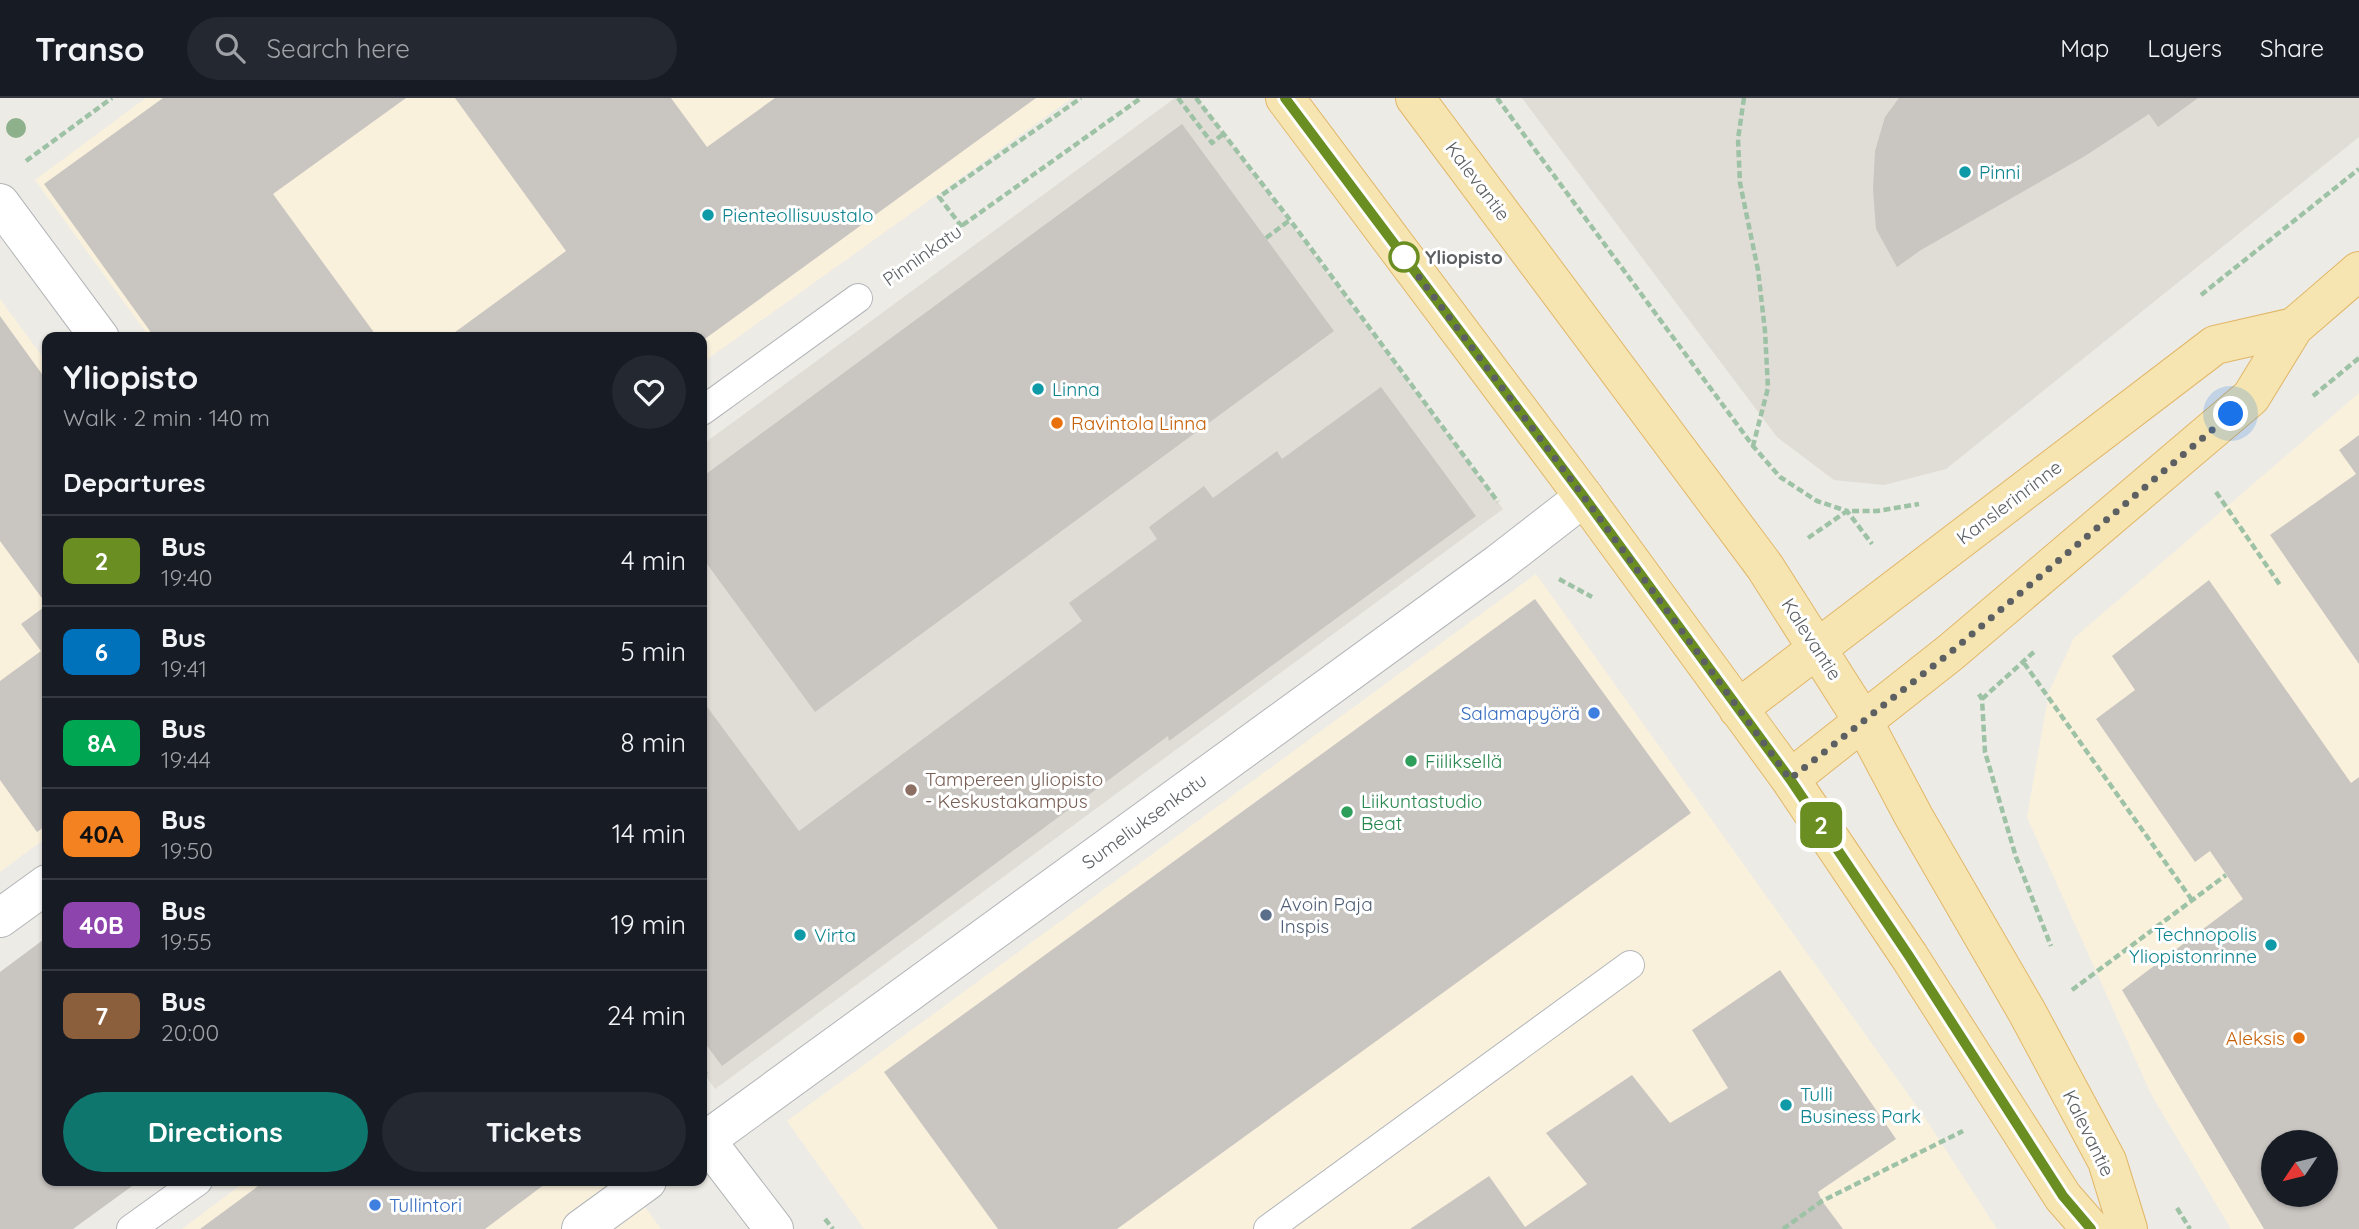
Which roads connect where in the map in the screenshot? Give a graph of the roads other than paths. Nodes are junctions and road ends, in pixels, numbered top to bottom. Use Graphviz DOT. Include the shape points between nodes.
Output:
graph roads {
  1 [pos="1285,98"];
  2 [pos="1415,98"];
  3 [pos="0,203"];
  4 [pos="2359,271"];
  5 [pos="858,298"];
  6 [pos="2294,327"];
  7 [pos="96,332"];
  8 [pos="707,407"];
  9 [pos="1584,497"];
  10 [pos="1819,649"];
  11 [pos="1738,709"];
  12 [pos="1863,721"];
  13 [pos="1790,779"];
  14 [pos="42,888"];
  15 [pos="0,918"];
  16 [pos="1630,965"];
  17 [pos="707,1136"];
  18 [pos="707,1144"];
  19 [pos="191,1186"];
  20 [pos="640,1186"];
  21 [pos="131,1229"];
  22 [pos="581,1229"];
  23 [pos="774,1229"];
  24 [pos="1268,1229"];
  25 [pos="2091,1229"];
  26 [pos="2127,1229"];
  1 -- 9 [label="main road"];
  2 -- 10 [label="main road, Kalevantie" via="1765,567"];
  3 -- 7 [label="street"];
  4 -- 6 [label="main road, Kanslerinrinne"];
  5 -- 8 [label="lane"];
  6 -- 10 [label="main road, Kanslerinrinne" via="2216,345"];
  6 -- 12 [label="main road, Kanslerinrinne" via="2251,397"];
  9 -- 11 [label="main road"];
  9 -- 17 [label="street, Sumeliuksenkatu"];
  10 -- 11 [label="main road, Kanslerinrinne"];
  10 -- 12 [label="main road, Kalevantie"];
  11 -- 13 [label="main road"];
  12 -- 13 [label="main road, Kanslerinrinne"];
  12 -- 26 [label="main road, Kalevantie" via="2107,1161"];
  13 -- 25 [label="main road" via="2063,1196"];
  14 -- 15 [label="street"];
  16 -- 24 [label="lane"];
  18 -- 23 [label="street"];
  19 -- 21 [label="lane"];
  20 -- 22 [label="street"];
}
